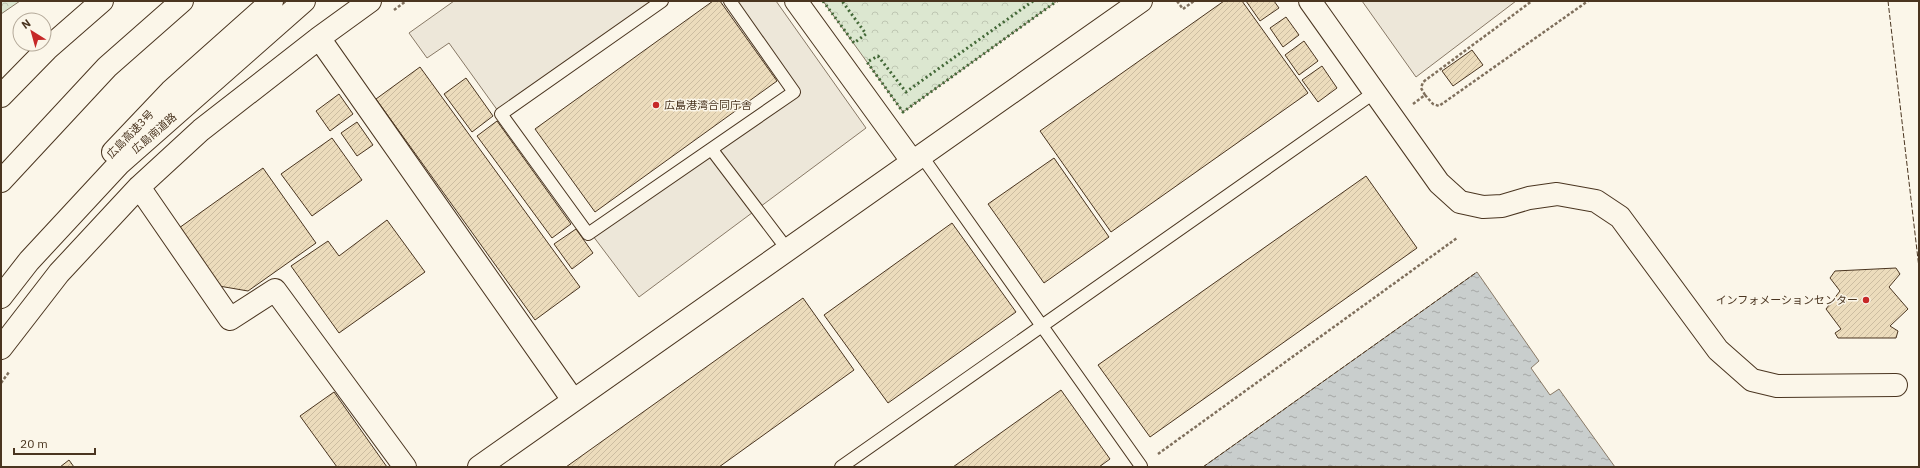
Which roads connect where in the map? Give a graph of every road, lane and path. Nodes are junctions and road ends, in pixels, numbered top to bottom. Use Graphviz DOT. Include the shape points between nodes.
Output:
graph roads {
  1 [pos="102,1"];
  2 [pos="182,1"];
  3 [pos="272,1"];
  4 [pos="304,1"];
  5 [pos="370,1"];
  6 [pos="406,1"];
  7 [pos="662,1"];
  8 [pos="730,1"];
  9 [pos="796,1"];
  10 [pos="1141,1"];
  11 [pos="1177,1"];
  12 [pos="1194,1"];
  13 [pos="1310,1"];
  14 [pos="1532,1"];
  15 [pos="1588,1"];
  16 [pos="387,15"];
  17 [pos="319,38"];
  18 [pos="1374,92"];
  19 [pos="1425,95"];
  20 [pos="1,96"];
  21 [pos="1413,104"];
  22 [pos="712,150"];
  23 [pos="917,158"];
  24 [pos="1,181"];
  25 [pos="140,187"];
  26 [pos="1457,238"];
  27 [pos="787,249"];
  28 [pos="1,279"];
  29 [pos="1,297"];
  30 [pos="1042,326"];
  31 [pos="1,348"];
  32 [pos="10,371"];
  33 [pos="1,383"];
  34 [pos="1896,385"];
  35 [pos="573,400"];
  36 [pos="1141,466"];
  37 [pos="405,467"];
  38 [pos="479,467"];
  39 [pos="841,467"];
  1 -- 20 [label="main road" via="47,49"];
  2 -- 24 [label="main road" via="107,67"];
  3 -- 28 [label="main road, 広島高速3号" via="171,91 69,197"];
  4 -- 29 [label="main road, 広島南道路" via="119,164 30,261"];
  5 -- 17 [label="main road"];
  6 -- 16 [label="path"];
  7 -- 22 [label="lane" via="501,114 588,234"];
  8 -- 22 [label="lane" via="794,92"];
  9 -- 23 [label="main road"];
  10 -- 23 [label="main road"];
  11 -- 12 [label="path" via="1183,9"];
  13 -- 18 [label="main road"];
  14 -- 19 [label="path" via="1423,82 1421,88"];
  15 -- 19 [label="path" via="1439,106 1433,104"];
  17 -- 25 [label="main road" via="201,130"];
  17 -- 35 [label="main road"];
  18 -- 30 [label="lane"];
  18 -- 34 [label="main road" via="1439,183 1460,202 1483,207 1502,206 1529,198 1557,194 1596,201 1620,217 1718,350 1752,380 1777,386"];
  19 -- 21 [label="path"];
  22 -- 27 [label="lane"];
  23 -- 27 [label="main road"];
  23 -- 30 [label="lane"];
  25 -- 31 [label="main road" via="59,273"];
  25 -- 37 [label="main road" via="230,319 275,290"];
  26 -- 36 [label="path"];
  27 -- 35 [label="main road"];
  30 -- 36 [label="lane"];
  30 -- 39 [label="lane"];
  32 -- 33 [label="path"];
  35 -- 38 [label="main road"];
}
